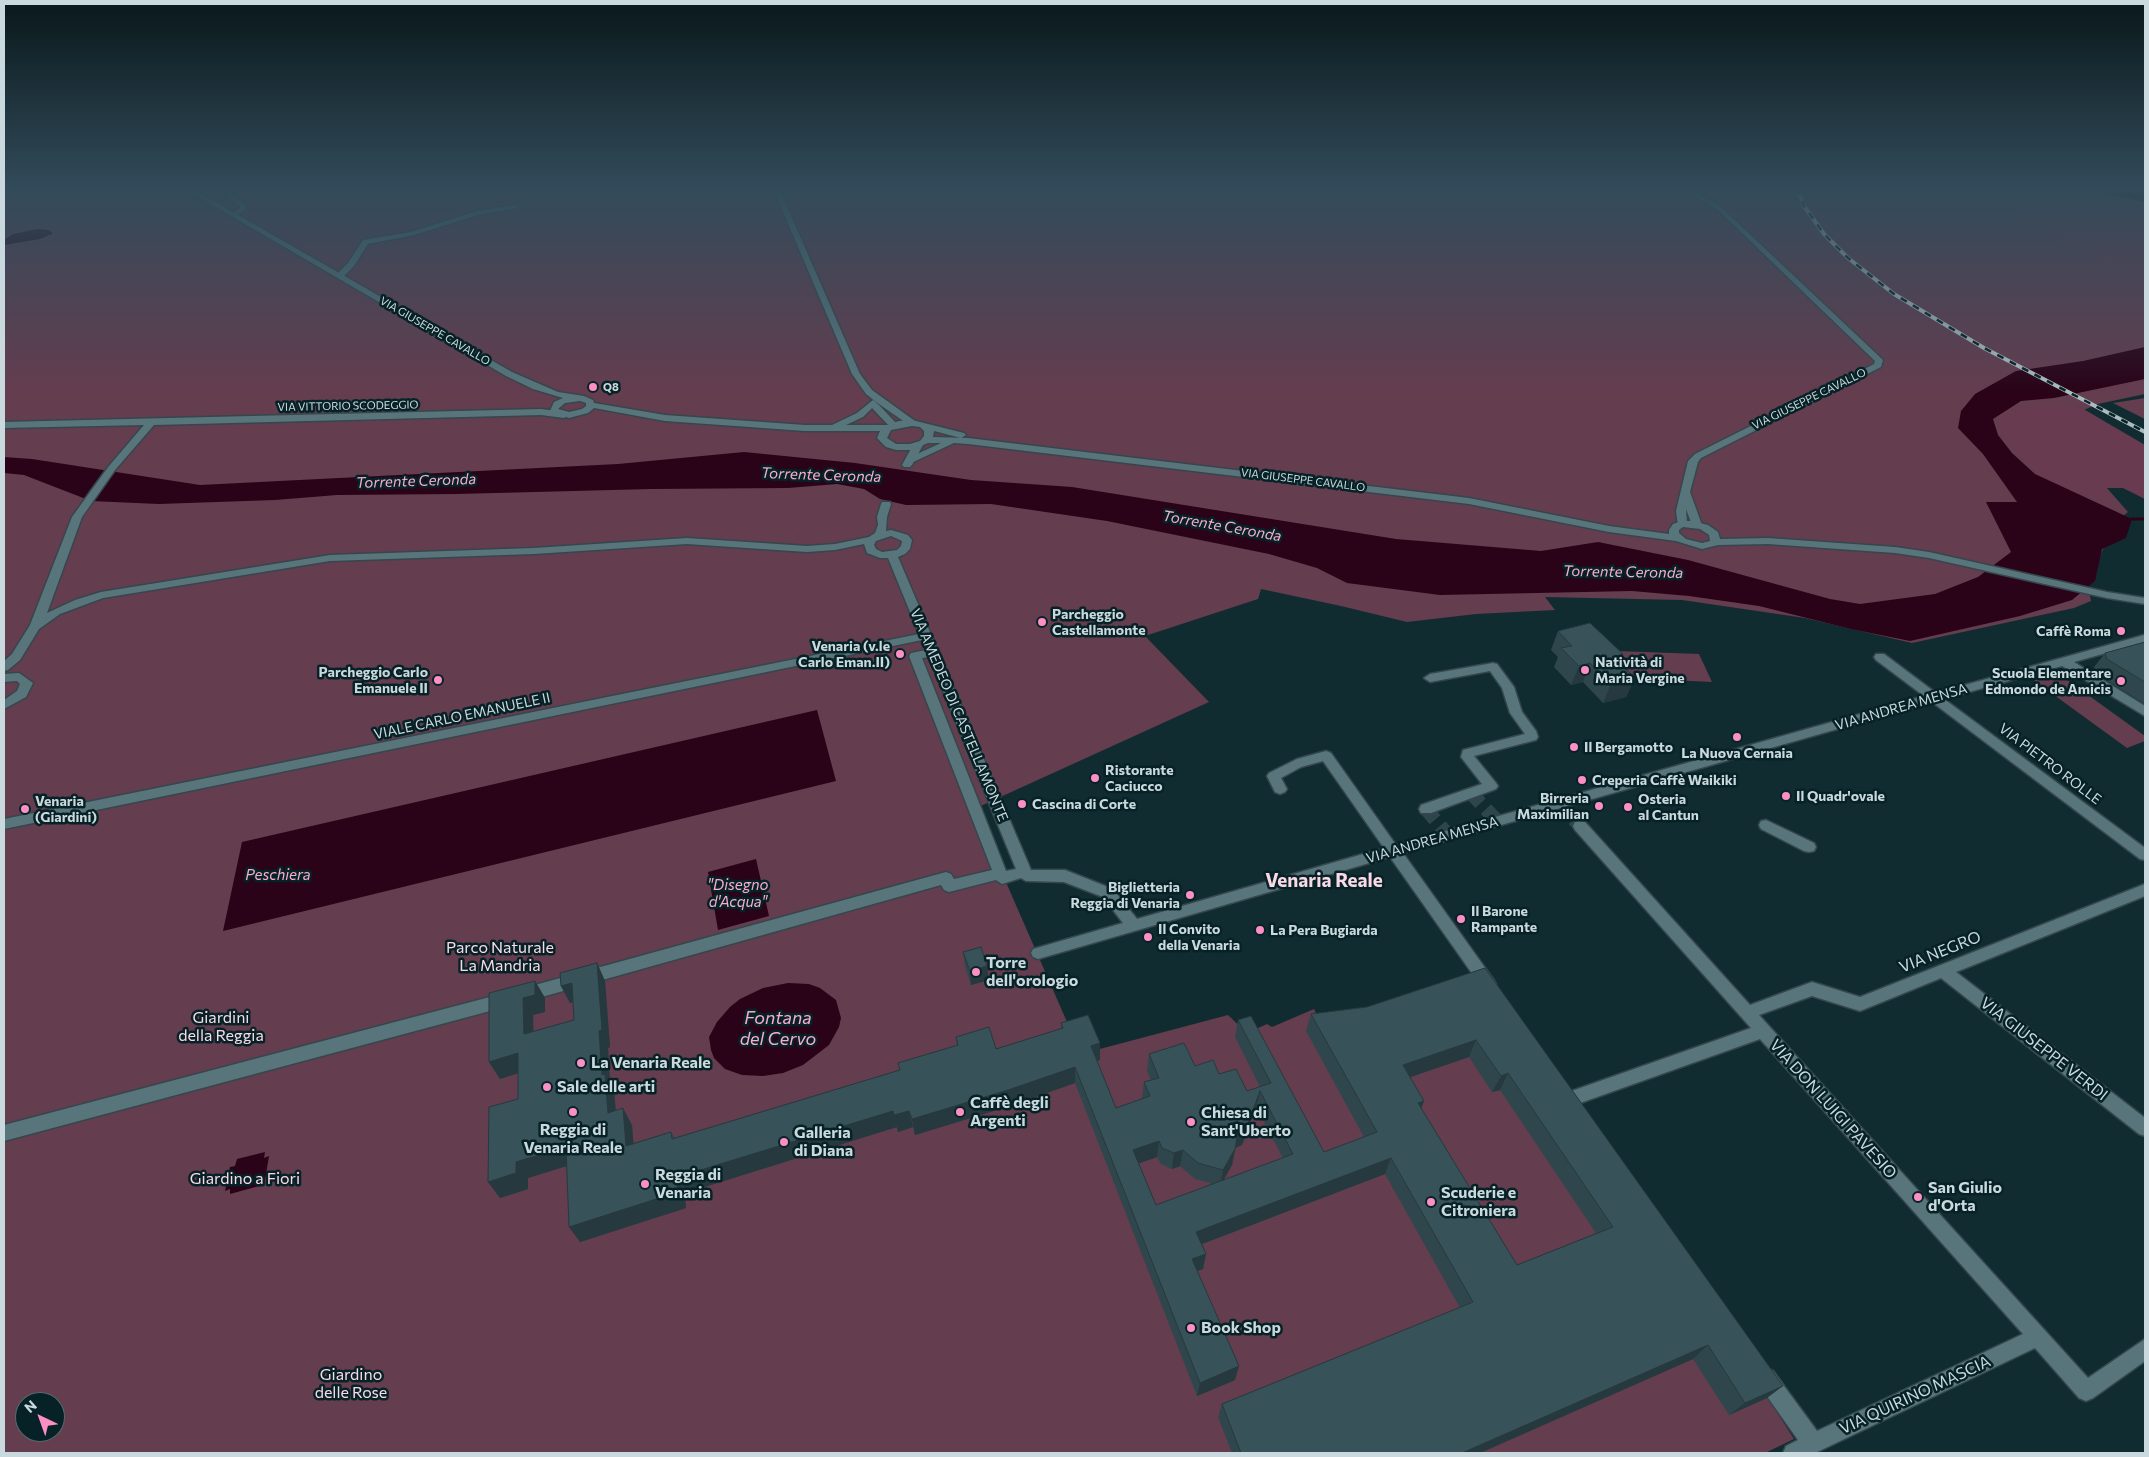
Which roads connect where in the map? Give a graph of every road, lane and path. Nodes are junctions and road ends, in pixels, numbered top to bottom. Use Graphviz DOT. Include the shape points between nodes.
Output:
graph roads {
  1 [pos="305,256"];
  2 [pos="356,256"];
  3 [pos="806,256"];
  4 [pos="1770,256"];
  5 [pos="339,276"];
  6 [pos="869,392"];
  7 [pos="559,397"];
  8 [pos="873,403"];
  9 [pos="554,408"];
  10 [pos="588,408"];
  11 [pos="541,412"];
  12 [pos="564,415"];
  13 [pos="152,422"];
  14 [pos="912,423"];
  15 [pos="4,426"];
  16 [pos="891,427"];
  17 [pos="926,427"];
  18 [pos="805,428"];
  19 [pos="831,428"];
  20 [pos="882,438"];
  21 [pos="927,440"];
  22 [pos="968,440"];
  23 [pos="918,445"];
  24 [pos="904,447"];
  25 [pos="908,463"];
  26 [pos="1685,492"];
  27 [pos="886,504"];
  28 [pos="1697,524"];
  29 [pos="1678,531"];
  30 [pos="878,533"];
  31 [pos="1715,538"];
  32 [pos="835,547"];
  33 [pos="871,551"];
  34 [pos="892,555"];
  35 [pos="2101,593"];
  36 [pos="2145,601"];
  37 [pos="2145,607"];
  38 [pos="35,627"];
  39 [pos="925,636"];
  40 [pos="2144,639"];
  41 [pos="933,652"];
  42 [pos="16,657"];
  43 [pos="1880,657"];
  44 [pos="2063,661"];
  45 [pos="4,666"];
  46 [pos="4,678"];
  47 [pos="19,678"];
  48 [pos="1430,678"];
  49 [pos="1934,698"];
  50 [pos="5,705"];
  51 [pos="2145,712"];
  52 [pos="1280,789"];
  53 [pos="1426,809"];
  54 [pos="4,824"];
  55 [pos="1766,825"];
  56 [pos="1580,826"];
  57 [pos="1809,847"];
  58 [pos="1394,851"];
  59 [pos="2145,855"];
  60 [pos="1000,872"];
  61 [pos="1025,873"];
  62 [pos="2145,890"];
  63 [pos="1133,925"];
  64 [pos="1038,953"];
  65 [pos="1942,970"];
  66 [pos="1495,994"];
  67 [pos="1746,1013"];
  68 [pos="1762,1031"];
  69 [pos="1559,1084"];
  70 [pos="1569,1099"];
  71 [pos="1581,1115"];
  72 [pos="2145,1128"];
  73 [pos="4,1133"];
  74 [pos="2038,1338"];
  75 [pos="2145,1349"];
  76 [pos="1759,1368"];
  77 [pos="1813,1443"];
  78 [pos="1793,1453"];
  1 -- 5 [label="street, VIA GIUSEPPE CAVALLO"];
  2 -- 5 [label="street"];
  3 -- 6 [label="street" via="856,374"];
  4 -- 26 [label="street, VIA GIUSEPPE CAVALLO" via="1879,360 1878,365 1698,456"];
  5 -- 7 [label="street, VIA GIUSEPPE CAVALLO" via="510,374"];
  6 -- 8 [label="street"];
  6 -- 14 [label="street"];
  7 -- 9 [label="street"];
  7 -- 10 [label="street" via="586,399"];
  8 -- 16 [label="street"];
  8 -- 19 [label="street" via="860,415"];
  9 -- 11 [label="street, VIA VITTORIO SCODEGGIO"];
  9 -- 12 [label="street" via="558,414"];
  10 -- 12 [label="street, VIA VITTORIO SCODEGGIO"];
  10 -- 18 [label="street" via="665,418"];
  11 -- 12 [label="street, VIA VITTORIO SCODEGGIO"];
  11 -- 13 [label="street, VIA VITTORIO SCODEGGIO"];
  13 -- 15 [label="street, VIA VITTORIO SCODEGGIO"];
  13 -- 38 [label="street" via="112,468 77,517"];
  14 -- 16 [label="street"];
  14 -- 17 [label="street, VIA GIUSEPPE CAVALLO"];
  16 -- 19 [label="street"];
  16 -- 20 [label="street" via="884,431"];
  17 -- 21 [label="street" via="930,433"];
  17 -- 29 [label="street, VIA GIUSEPPE CAVALLO" via="970,437 1470,494 1608,522"];
  18 -- 19 [label="street"];
  18 -- 20 [label="street"];
  20 -- 24 [label="street" via="890,445"];
  21 -- 22 [label="street, VIA GIUSEPPE CAVALLO"];
  21 -- 23 [label="street"];
  22 -- 25 [label="street" via="945,444"];
  22 -- 29 [label="street, VIA GIUSEPPE CAVALLO" via="1469,500 1609,529"];
  23 -- 24 [label="street"];
  23 -- 25 [label="street"];
  24 -- 25 [label="street"];
  26 -- 28 [label="street"];
  26 -- 29 [label="street, VIA GIUSEPPE CAVALLO"];
  27 -- 30 [label="street"];
  28 -- 29 [label="street"];
  28 -- 31 [label="street"];
  29 -- 31 [label="street" via="1688,544 1702,546"];
  30 -- 32 [label="street"];
  30 -- 33 [label="street" via="869,545"];
  30 -- 34 [label="street" via="904,537 908,544 901,552"];
  31 -- 35 [label="street" via="1895,550"];
  32 -- 33 [label="street"];
  32 -- 38 [label="street" via="807,549 687,542 330,558 101,595 56,612"];
  33 -- 34 [label="street"];
  34 -- 39 [label="street, VIA AMEDEO DI CASTELLAMONTE"];
  35 -- 36 [label="street"];
  35 -- 37 [label="street"];
  38 -- 42 [label="street"];
  39 -- 41 [label="street, VIA AMEDEO DI CASTELLAMONTE"];
  39 -- 54 [label="street, VIALE CARLO EMANUELE II"];
  40 -- 44 [label="street, VIA ANDREA MENSA"];
  41 -- 60 [label="street" via="915,656"];
  41 -- 61 [label="street, VIA AMEDEO DI CASTELLAMONTE"];
  42 -- 45 [label="street"];
  42 -- 47 [label="street"];
  43 -- 49 [label="street, VIA PIETRO ROLLE"];
  44 -- 49 [label="street, VIA ANDREA MENSA"];
  44 -- 51 [label="street"];
  46 -- 47 [label="street"];
  47 -- 50 [label="street" via="27,683 26,688"];
  48 -- 53 [label="street" via="1493,667 1508,687 1516,713 1532,737 1468,753 1467,757 1491,786"];
  49 -- 58 [label="street, VIA ANDREA MENSA"];
  49 -- 59 [label="street, VIA PIETRO ROLLE"];
  52 -- 58 [label="street" via="1274,776 1297,764 1326,756"];
  55 -- 57 [label="street"];
  56 -- 67 [label="street, VIA DON LUIGI PAVESIO"];
  58 -- 63 [label="street, VIA ANDREA MENSA"];
  58 -- 66 [label="street"];
  60 -- 61 [label="street" via="1002,878"];
  60 -- 73 [label="street" via="949,886 946,878 938,880"];
  61 -- 63 [label="street" via="1065,876 1108,893"];
  62 -- 65 [label="street, VIA NEGRO"];
  63 -- 64 [label="street, VIA ANDREA MENSA"];
  65 -- 67 [label="street, VIA NEGRO" via="1860,1004 1812,989"];
  65 -- 72 [label="street, VIA GIUSEPPE VERDI"];
  67 -- 68 [label="street, VIA DON LUIGI PAVESIO"];
  68 -- 70 [label="street"];
  68 -- 74 [label="street, VIA DON LUIGI PAVESIO"];
  69 -- 70 [label="street"];
  70 -- 71 [label="street"];
  74 -- 75 [label="street, VIA DON LUIGI PAVESIO" via="2086,1391"];
  74 -- 77 [label="street, VIA QUIRINO MASCIA"];
  76 -- 77 [label="street"];
  77 -- 78 [label="street, VIA QUIRINO MASCIA"];
}
